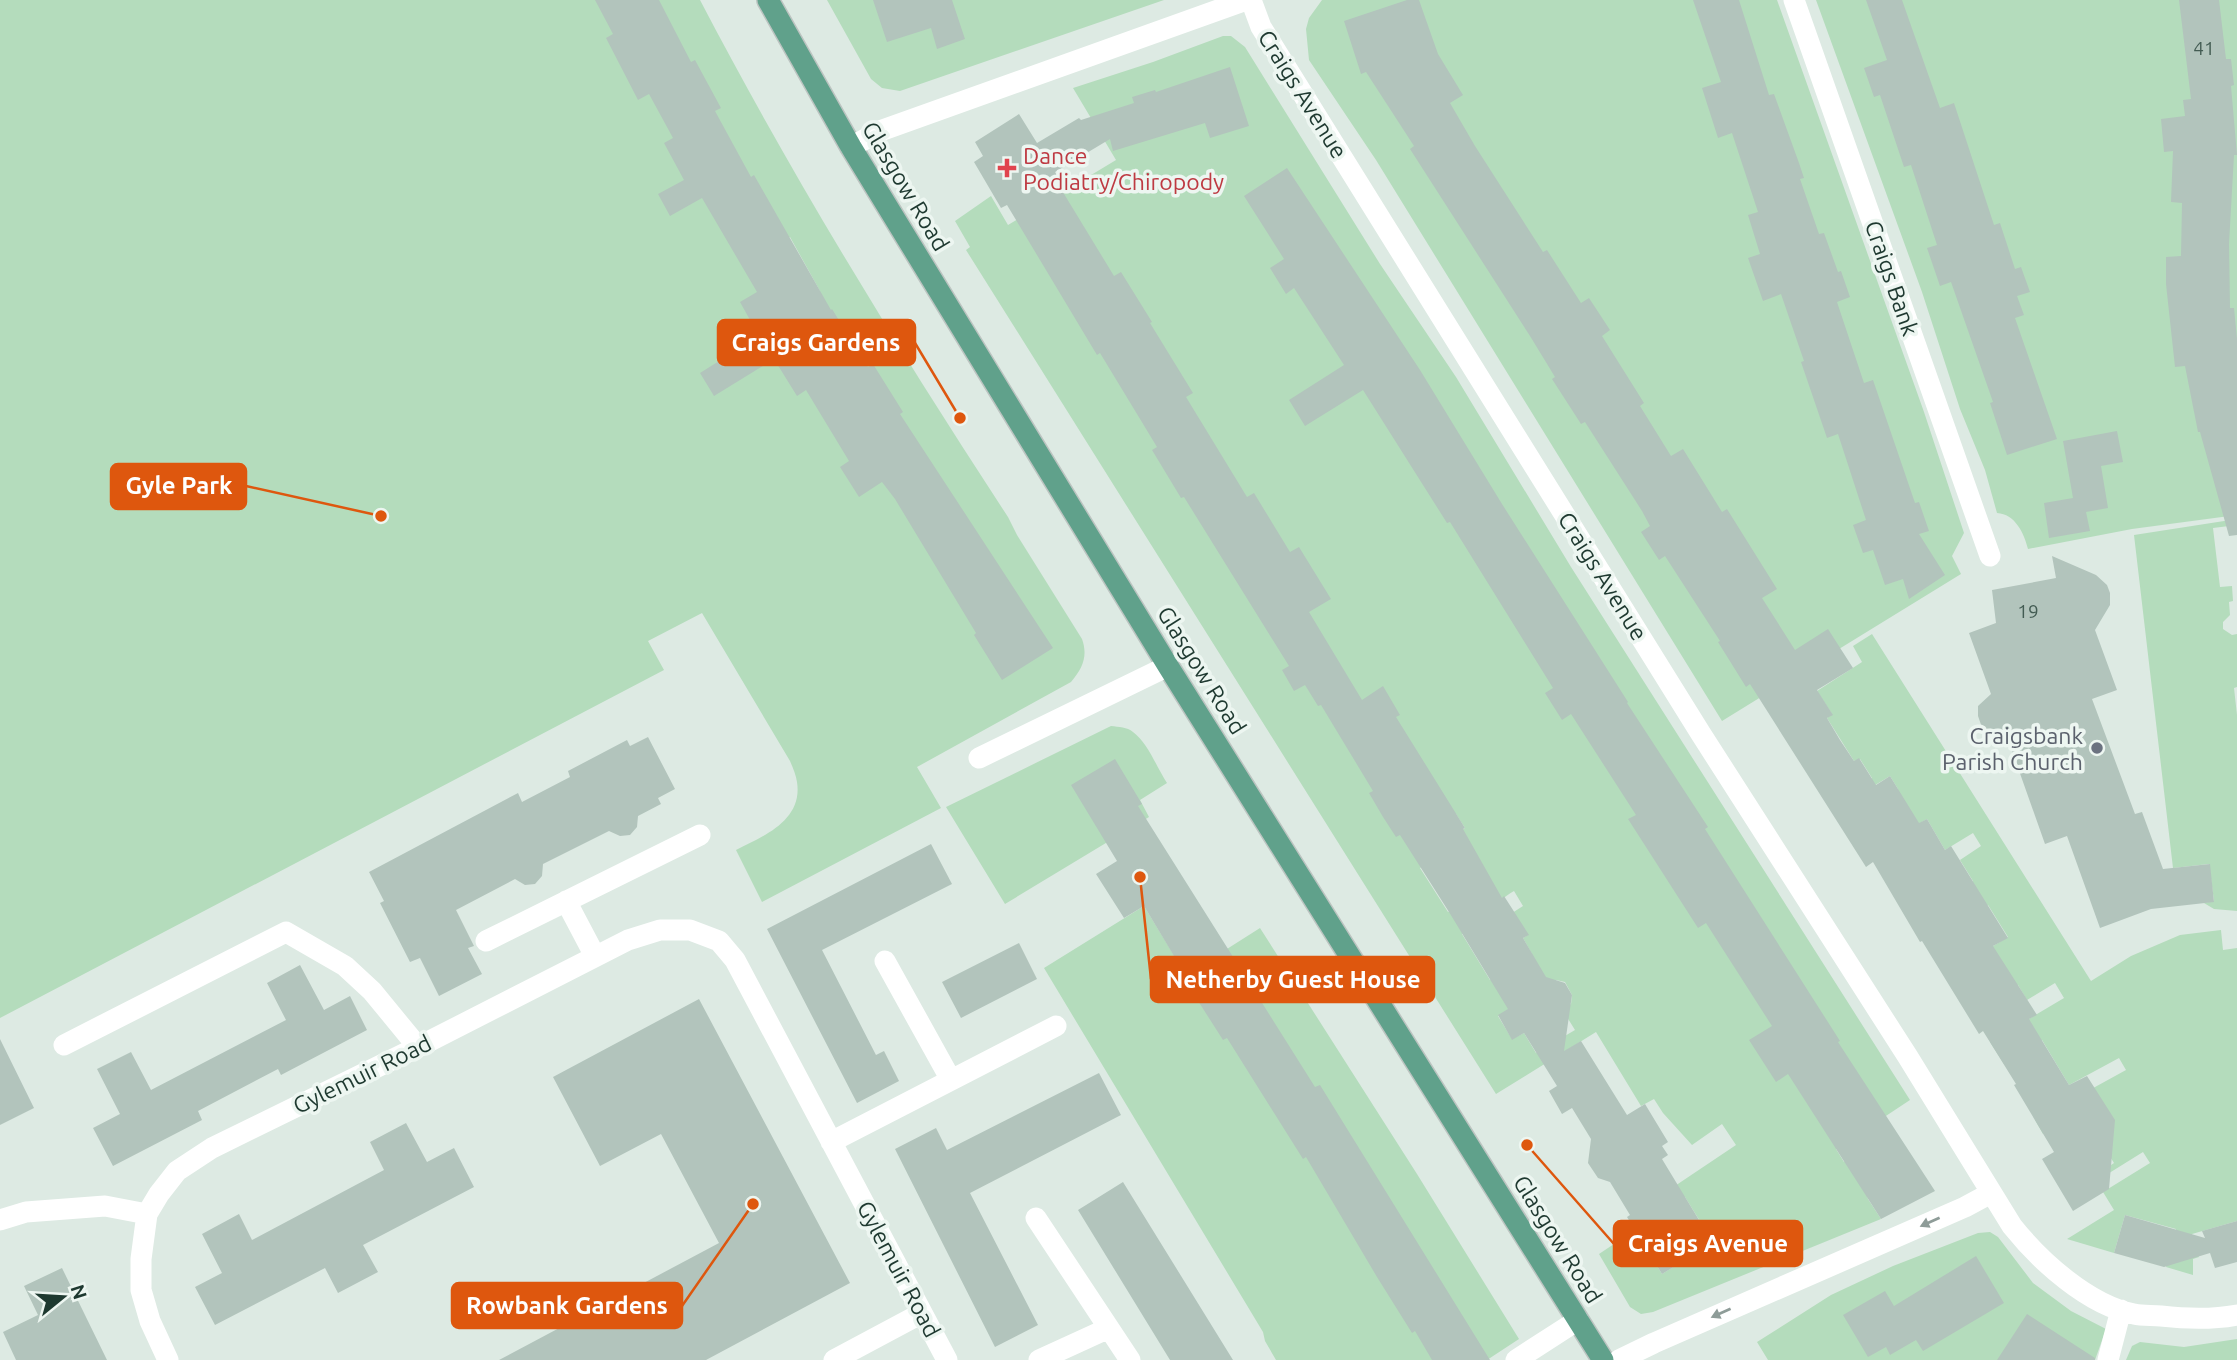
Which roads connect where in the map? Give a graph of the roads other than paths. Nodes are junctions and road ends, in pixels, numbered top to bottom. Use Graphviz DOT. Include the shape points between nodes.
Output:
graph roads {
  1 [pos="768,0"];
  2 [pos="1248,0"];
  3 [pos="1794,0"];
  4 [pos="851,147"];
  5 [pos="1990,556"];
  6 [pos="1168,666"];
  7 [pos="979,758"];
  8 [pos="700,835"];
  9 [pos="566,901"];
  10 [pos="486,941"];
  11 [pos="595,956"];
  12 [pos="885,961"];
  13 [pos="1056,1026"];
  14 [pos="64,1045"];
  15 [pos="418,1047"];
  16 [pos="951,1080"];
  17 [pos="831,1142"];
  18 [pos="1992,1193"];
  19 [pos="147,1214"];
  20 [pos="1036,1218"];
  21 [pos="0,1220"];
  22 [pos="2121,1310"];
  23 [pos="922,1313"];
  24 [pos="2237,1315"];
  25 [pos="1578,1320"];
  26 [pos="1109,1328"];
  27 [pos="168,1360"];
  28 [pos="834,1360"];
  29 [pos="947,1360"];
  30 [pos="1039,1360"];
  31 [pos="1130,1360"];
  32 [pos="1516,1360"];
  33 [pos="1602,1360"];
  34 [pos="1619,1360"];
  35 [pos="2108,1360"];
  1 -- 4 [label="main road, Glasgow Road"];
  2 -- 4 [label="street" via="880,131"];
  2 -- 18 [label="street, Craigs Avenue" via="1694,722"];
  3 -- 5 [label="street, Craigs Bank"];
  4 -- 6 [label="main road, Glasgow Road"];
  6 -- 7 [label="street"];
  6 -- 25 [label="main road, Glasgow Road"];
  8 -- 9 [label="street"];
  9 -- 10 [label="street"];
  9 -- 11 [label="street"];
  11 -- 15 [label="street, Gylemuir Road"];
  11 -- 17 [label="street, Gylemuir Road" via="660,930 690,930 719,941 735,960"];
  12 -- 16 [label="street"];
  13 -- 16 [label="street"];
  14 -- 15 [label="street" via="286,932 345,966"];
  15 -- 19 [label="street, Gylemuir Road" via="212,1148 177,1171"];
  16 -- 17 [label="street"];
  17 -- 23 [label="street, Gylemuir Road"];
  18 -- 22 [label="street, Craigs Avenue" via="2012,1226 2047,1264 2069,1282"];
  18 -- 34 [label="street, one-way"];
  19 -- 21 [label="street" via="105,1206 26,1212"];
  19 -- 27 [label="street, Gylemuir Road" via="141,1290"];
  20 -- 26 [label="street"];
  22 -- 24 [label="street, Craigs Avenue" via="2178,1318"];
  22 -- 35 [label="street"];
  23 -- 28 [label="street"];
  23 -- 29 [label="street, Gylemuir Road"];
  25 -- 32 [label="street"];
  25 -- 33 [label="main road, Glasgow Road"];
  26 -- 30 [label="street"];
  26 -- 31 [label="street"];
}
